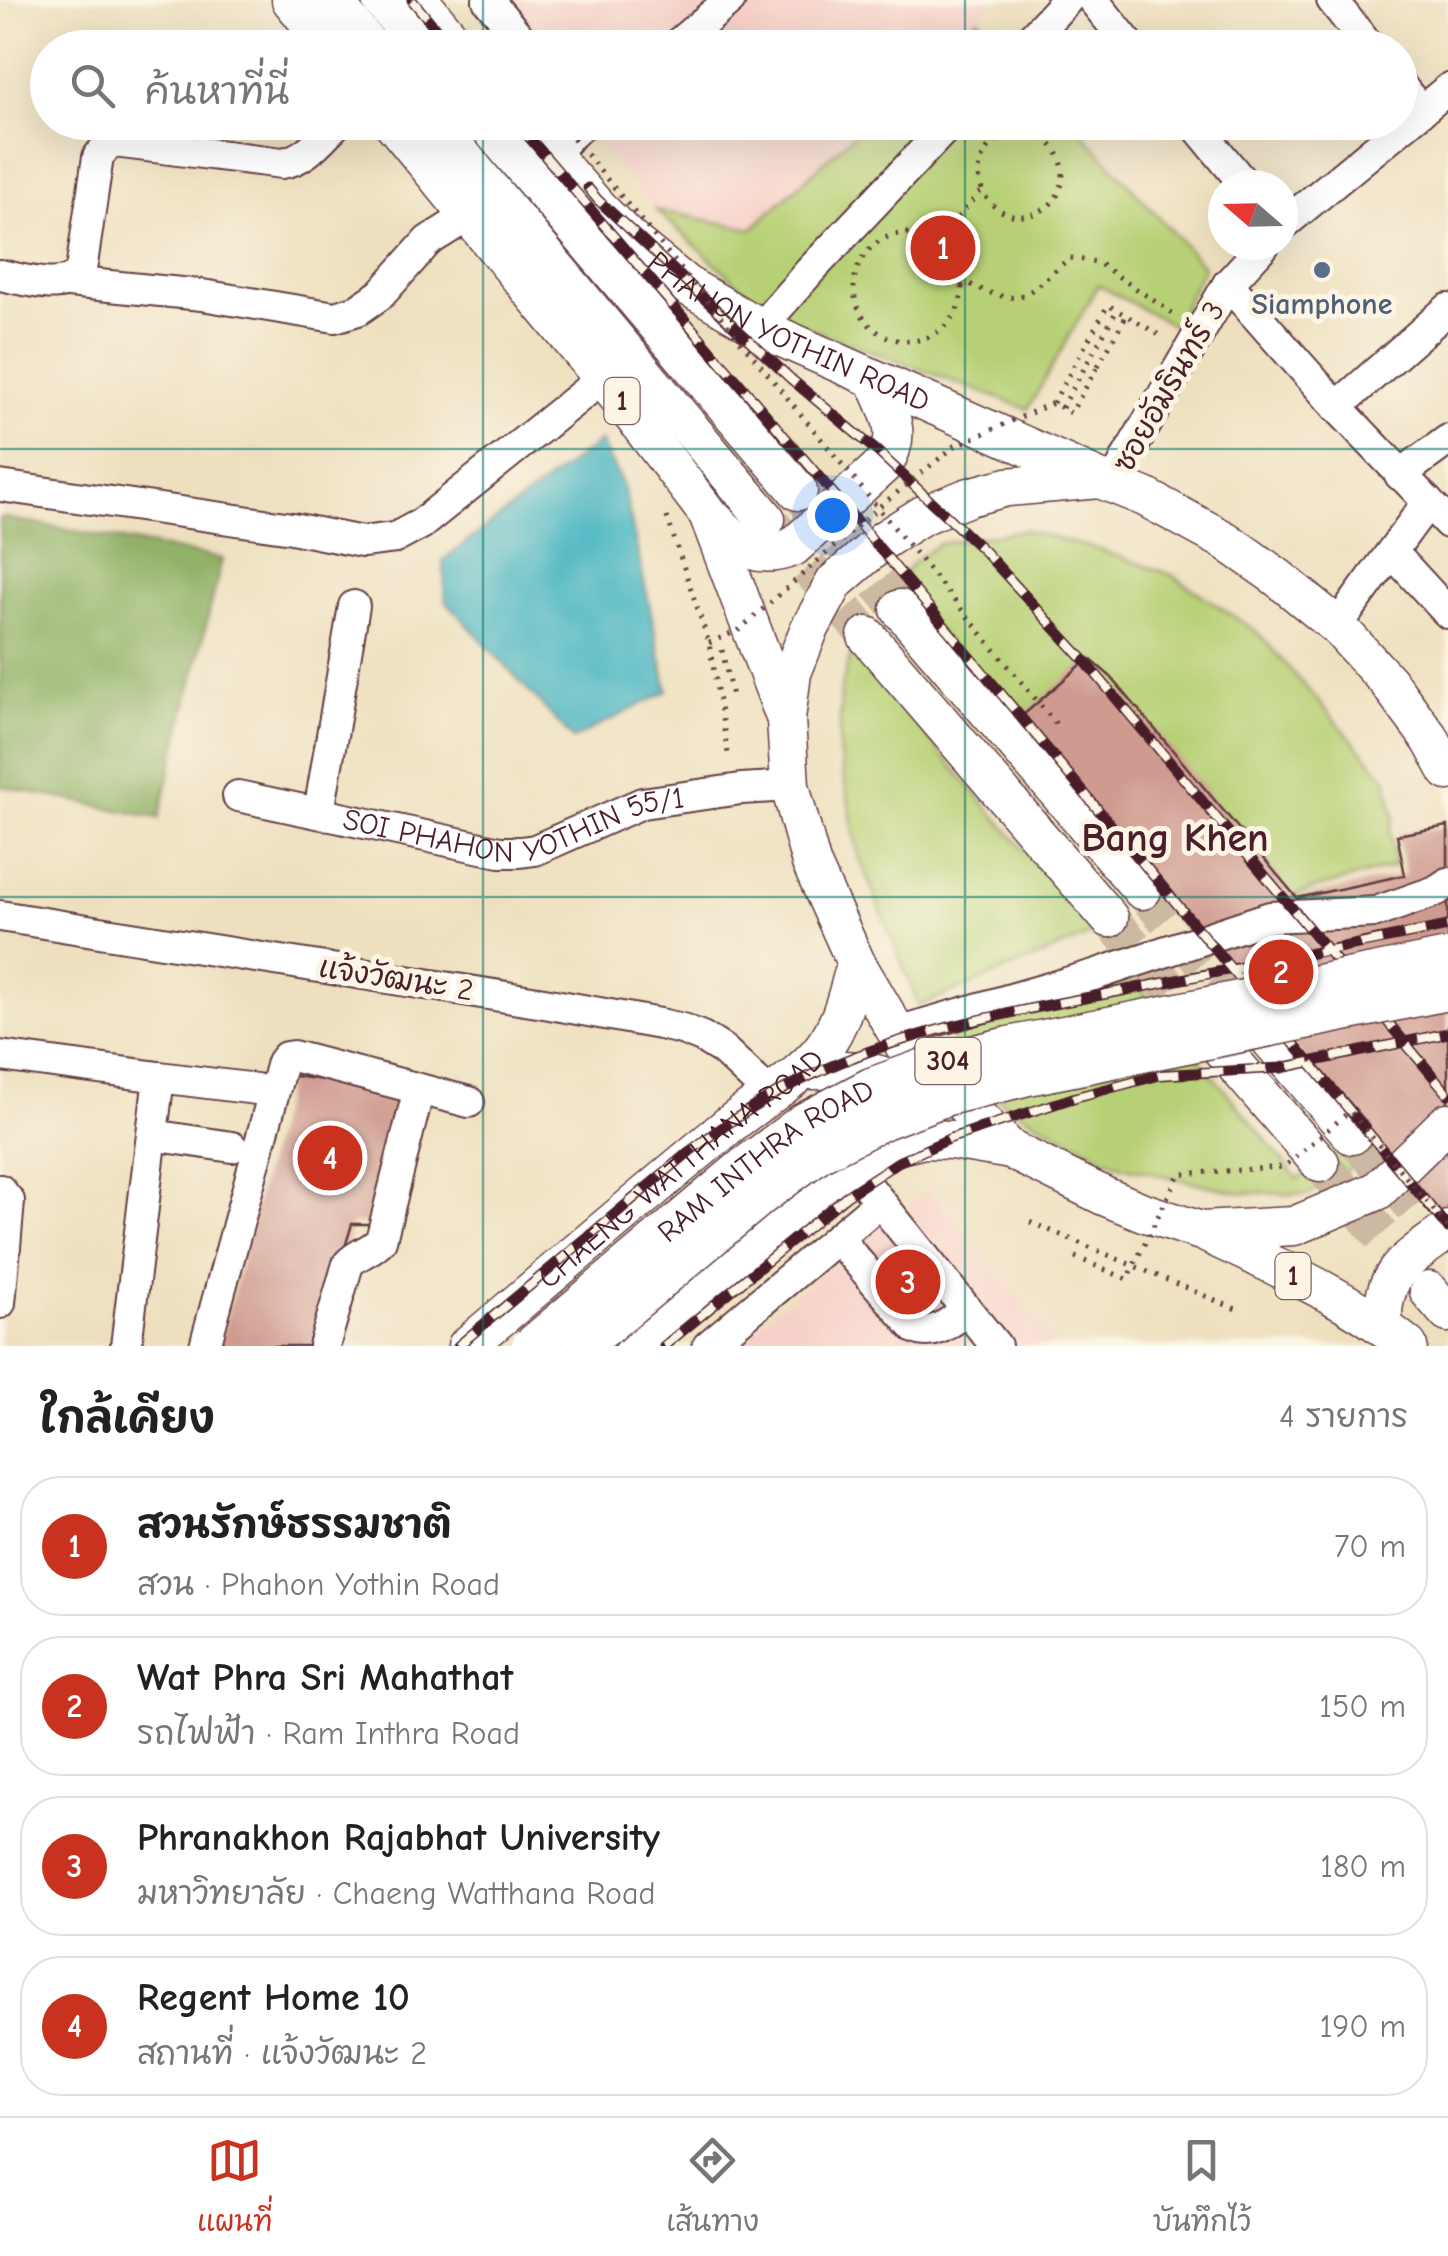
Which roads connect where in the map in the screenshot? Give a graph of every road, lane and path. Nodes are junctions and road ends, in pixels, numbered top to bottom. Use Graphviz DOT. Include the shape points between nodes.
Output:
graph roads {
  1 [pos="290,0"];
  2 [pos="332,0"];
  3 [pos="381,0"];
  4 [pos="420,0"];
  5 [pos="488,0"];
  6 [pos="730,0"];
  7 [pos="1067,0"];
  8 [pos="1093,0"];
  9 [pos="1332,0"];
  10 [pos="315,30"];
  11 [pos="356,30"];
  12 [pos="406,30"];
  13 [pos="444,30"];
  14 [pos="513,30"];
  15 [pos="695,30"];
  16 [pos="1039,30"];
  17 [pos="1117,30"];
  18 [pos="1356,30"];
  19 [pos="1448,89"];
  20 [pos="1418,107"];
  21 [pos="1421,111"];
  22 [pos="1418,113"];
  23 [pos="319,140"];
  24 [pos="407,140"];
  25 [pos="449,140"];
  26 [pos="500,140"];
  27 [pos="556,140"];
  28 [pos="556,140"];
  29 [pos="933,140"];
  30 [pos="997,140"];
  31 [pos="1045,140"];
  32 [pos="1209,140"];
  33 [pos="1386,140"];
  34 [pos="1233,170"];
  35 [pos="982,190"];
  36 [pos="1298,213"];
  37 [pos="468,216"];
  38 [pos="937,242"];
  39 [pos="1250,260"];
  40 [pos="0,275"];
  41 [pos="961,280"];
  42 [pos="68,282"];
  43 [pos="1228,284"];
  44 [pos="1448,309"];
  45 [pos="1117,310"];
  46 [pos="1126,316"];
  47 [pos="760,328"];
  48 [pos="1194,340"];
  49 [pos="603,378"];
  50 [pos="876,382"];
  51 [pos="1053,403"];
  52 [pos="1062,408"];
  53 [pos="1337,408"];
  54 [pos="1448,440"];
  55 [pos="1400,475"];
  56 [pos="1107,481"];
  57 [pos="0,486"];
  58 [pos="798,491"];
  59 [pos="878,507"];
  60 [pos="1438,513"];
  61 [pos="708,514"];
  62 [pos="666,516"];
  63 [pos="766,519"];
  64 [pos="1392,552"];
  65 [pos="354,606"];
  66 [pos="900,609"];
  67 [pos="1448,613"];
  68 [pos="1337,626"];
  69 [pos="867,636"];
  70 [pos="720,639"];
  71 [pos="709,643"];
  72 [pos="733,701"];
  73 [pos="786,720"];
  74 [pos="1056,724"];
  75 [pos="1442,753"];
  76 [pos="729,760"];
  77 [pos="790,786"];
  78 [pos="238,796"];
  79 [pos="319,812"];
  80 [pos="1448,883"];
  81 [pos="1142,890"];
  82 [pos="0,916"];
  83 [pos="1109,918"];
  84 [pos="1448,958"];
  85 [pos="856,964"];
  86 [pos="1448,991"];
  87 [pos="1254,1021"];
  88 [pos="897,1032"];
  89 [pos="1218,1046"];
  90 [pos="0,1056"];
  91 [pos="804,1070"];
  92 [pos="159,1077"];
  93 [pos="256,1089"];
  94 [pos="419,1089"];
  95 [pos="770,1094"];
  96 [pos="469,1102"];
  97 [pos="1448,1122"];
  98 [pos="1352,1134"];
  99 [pos="152,1136"];
  100 [pos="232,1147"];
  101 [pos="1011,1150"];
  102 [pos="861,1159"];
  103 [pos="1320,1163"];
  104 [pos="0,1190"];
  105 [pos="880,1202"];
  106 [pos="1030,1222"];
  107 [pos="1448,1228"];
  108 [pos="1201,1231"];
  109 [pos="837,1238"];
  110 [pos="1074,1257"];
  111 [pos="1132,1266"];
  112 [pos="0,1303"];
  113 [pos="1236,1309"];
  114 [pos="967,1310"];
  115 [pos="1396,1336"];
  116 [pos="126,1346"];
  117 [pos="205,1346"];
  118 [pos="324,1346"];
  119 [pos="467,1346"];
  120 [pos="531,1346"];
  121 [pos="582,1346"];
  122 [pos="634,1346"];
  123 [pos="708,1346"];
  124 [pos="996,1346"];
  1 -- 10 [label="main road"];
  2 -- 11 [label="main road"];
  3 -- 12 [label="main road"];
  4 -- 13 [label="main road"];
  5 -- 14 [label="street"];
  6 -- 15 [label="street"];
  7 -- 16 [label="street"];
  8 -- 17 [label="street"];
  9 -- 18 [label="street"];
  19 -- 21 [label="street"];
  20 -- 21 [label="street"];
  21 -- 22 [label="street"];
  23 -- 42 [label="street" via="282,163 114,142 98,157 80,273"];
  24 -- 37 [label="main road, 1"];
  25 -- 63 [label="main road, 1"];
  26 -- 58 [label="main road, PHAHON YOTHIN ROAD"];
  27 -- 47 [label="main road, PHAHON YOTHIN ROAD" via="600,210 643,251"];
  28 -- 59 [label="path, bridge"];
  29 -- 47 [label="street"];
  30 -- 35 [label="path" via="981,163"];
  31 -- 35 [label="path" via="1062,165 1051,203 1014,216"];
  32 -- 34 [label="street"];
  33 -- 36 [label="street"];
  35 -- 38 [label="path"];
  37 -- 42 [label="street" via="428,240 381,294 335,317"];
  37 -- 49 [label="main road, 1"];
  38 -- 41 [label="path" via="950,253"];
  38 -- 41 [label="path" via="904,233 872,246 855,276 860,312 886,336 922,339 951,320"];
  39 -- 43 [label="street, ซอยอัมรินทร์ 3"];
  40 -- 42 [label="street"];
  41 -- 48 [label="path" via="1013,299 1031,293 1070,258 1097,262 1169,312"];
  43 -- 48 [label="street, ซอยอัมรินทร์ 3"];
  43 -- 53 [label="street"];
  44 -- 53 [label="street"];
  45 -- 46 [label="path"];
  45 -- 51 [label="path" via="1108,305"];
  45 -- 52 [label="path"];
  46 -- 48 [label="path"];
  46 -- 52 [label="path, bridge" via="1071,413"];
  47 -- 50 [label="main road, PHAHON YOTHIN ROAD"];
  48 -- 56 [label="street, ซอยอัมรินทร์ 3"];
  49 -- 57 [label="street" via="395,538 362,542"];
  49 -- 61 [label="main road, 1"];
  50 -- 56 [label="main road, PHAHON YOTHIN ROAD"];
  50 -- 61 [label="main road" via="895,429 892,451 793,546 758,553"];
  51 -- 52 [label="path, bridge"];
  51 -- 59 [label="path, bridge" via="955,446"];
  53 -- 55 [label="street"];
  54 -- 55 [label="street"];
  55 -- 60 [label="street"];
  56 -- 68 [label="main road, PHAHON YOTHIN ROAD" via="1226,542"];
  56 -- 73 [label="main road" via="1007,487 968,497 882,541 836,582 809,630 792,673"];
  59 -- 70 [label="path, bridge" via="739,630"];
  59 -- 74 [label="path, bridge"];
  60 -- 64 [label="street"];
  61 -- 73 [label="main road, 1"];
  62 -- 71 [label="path"];
  64 -- 67 [label="street"];
  64 -- 68 [label="street"];
  65 -- 79 [label="street"];
  66 -- 81 [label="main road"];
  68 -- 75 [label="main road, PHAHON YOTHIN ROAD"];
  69 -- 83 [label="main road"];
  70 -- 71 [label="path, bridge"];
  70 -- 72 [label="path"];
  71 -- 76 [label="path"];
  73 -- 77 [label="main road"];
  77 -- 79 [label="street, SOI PHAHON YOTHIN 55/1" via="642,803 520,852"];
  77 -- 85 [label="main road" via="811,862"];
  78 -- 79 [label="street, SOI PHAHON YOTHIN 55/1"];
  80 -- 88 [label="street" via="1376,912 1270,917"];
  82 -- 95 [label="street, แจ้งวัฒนะ 2" via="660,1024 702,1037"];
  84 -- 120 [label="main road, RAM INTHRA ROAD / 304, bridge" via="1009,1046 871,1087 804,1122 745,1166"];
  85 -- 88 [label="main road"];
  85 -- 91 [label="main road, CHAENG WATTHANA ROAD" via="838,1021"];
  86 -- 121 [label="main road, RAM INTHRA ROAD / 304, bridge" via="1024,1077 884,1120 819,1153 761,1196"];
  87 -- 98 [label="main road"];
  88 -- 101 [label="main road"];
  89 -- 103 [label="main road"];
  90 -- 92 [label="street"];
  91 -- 95 [label="main road, CHAENG WATTHANA ROAD"];
  91 -- 102 [label="main road" via="862,1072 894,1082 903,1102 899,1123"];
  92 -- 93 [label="street"];
  92 -- 99 [label="street"];
  94 -- 96 [label="street"];
  94 -- 117 [label="street" via="286,1057"];
  94 -- 118 [label="street" via="385,1230 376,1246 348,1264"];
  95 -- 119 [label="main road, CHAENG WATTHANA ROAD"];
  97 -- 108 [label="main road" via="1377,1191 1294,1226"];
  99 -- 100 [label="street"];
  99 -- 116 [label="street"];
  101 -- 102 [label="main road" via="924,1139"];
  101 -- 108 [label="main road" via="1104,1196"];
  102 -- 105 [label="street"];
  102 -- 122 [label="main road"];
  104 -- 112 [label="street" via="9,1201"];
  105 -- 109 [label="street"];
  105 -- 114 [label="street"];
  106 -- 111 [label="path"];
  107 -- 111 [label="path, bridge" via="1350,1111 1284,1167 1179,1174"];
  107 -- 115 [label="main road" via="1400,1266 1386,1287 1382,1308"];
  108 -- 115 [label="main road, 1"];
  109 -- 114 [label="street" via="923,1332"];
  109 -- 123 [label="street"];
  110 -- 111 [label="path, bridge" via="1127,1279"];
  111 -- 113 [label="path"];
  114 -- 124 [label="street"];
}
